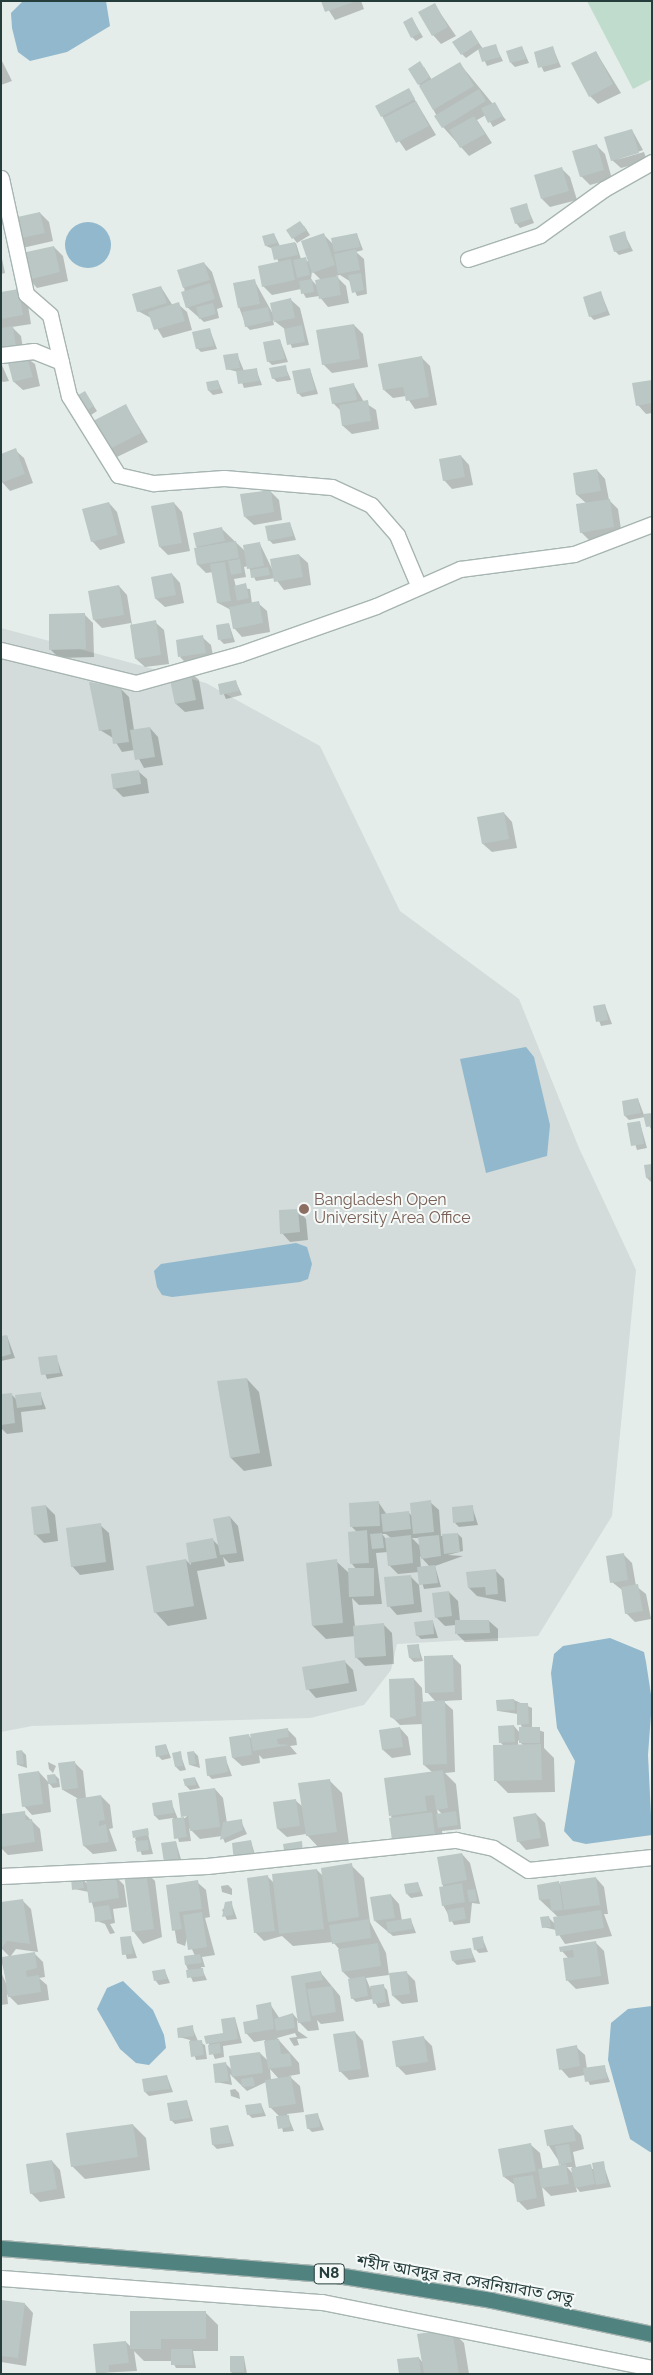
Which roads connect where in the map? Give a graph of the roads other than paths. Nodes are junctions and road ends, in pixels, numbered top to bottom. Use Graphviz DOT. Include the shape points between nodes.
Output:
graph roads {
  1 [pos="652,162"];
  2 [pos="1,178"];
  3 [pos="468,259"];
  4 [pos="1,356"];
  5 [pos="61,362"];
  6 [pos="652,524"];
  7 [pos="420,587"];
  8 [pos="1,650"];
  9 [pos="652,1857"];
  10 [pos="1,1876"];
  11 [pos="1,2248"];
  12 [pos="1,2278"];
  13 [pos="652,2334"];
  14 [pos="652,2368"];
  1 -- 3 [label="street" via="604,189 540,235"];
  2 -- 5 [label="street" via="26,294 50,315"];
  4 -- 5 [label="street" via="34,351"];
  5 -- 7 [label="street" via="69,396 118,476 154,483 224,478 332,487 371,505 397,535"];
  6 -- 7 [label="street" via="574,554 460,569"];
  7 -- 8 [label="street" via="240,654 136,683"];
  9 -- 10 [label="street" via="528,1870 493,1848 456,1840 208,1866"];
  11 -- 13 [label="highway, শহীদ আবদুর রব সেরনিয়াবাত সেতু / N8" via="337,2275 491,2300"];
  12 -- 14 [label="street" via="322,2302"];
}
